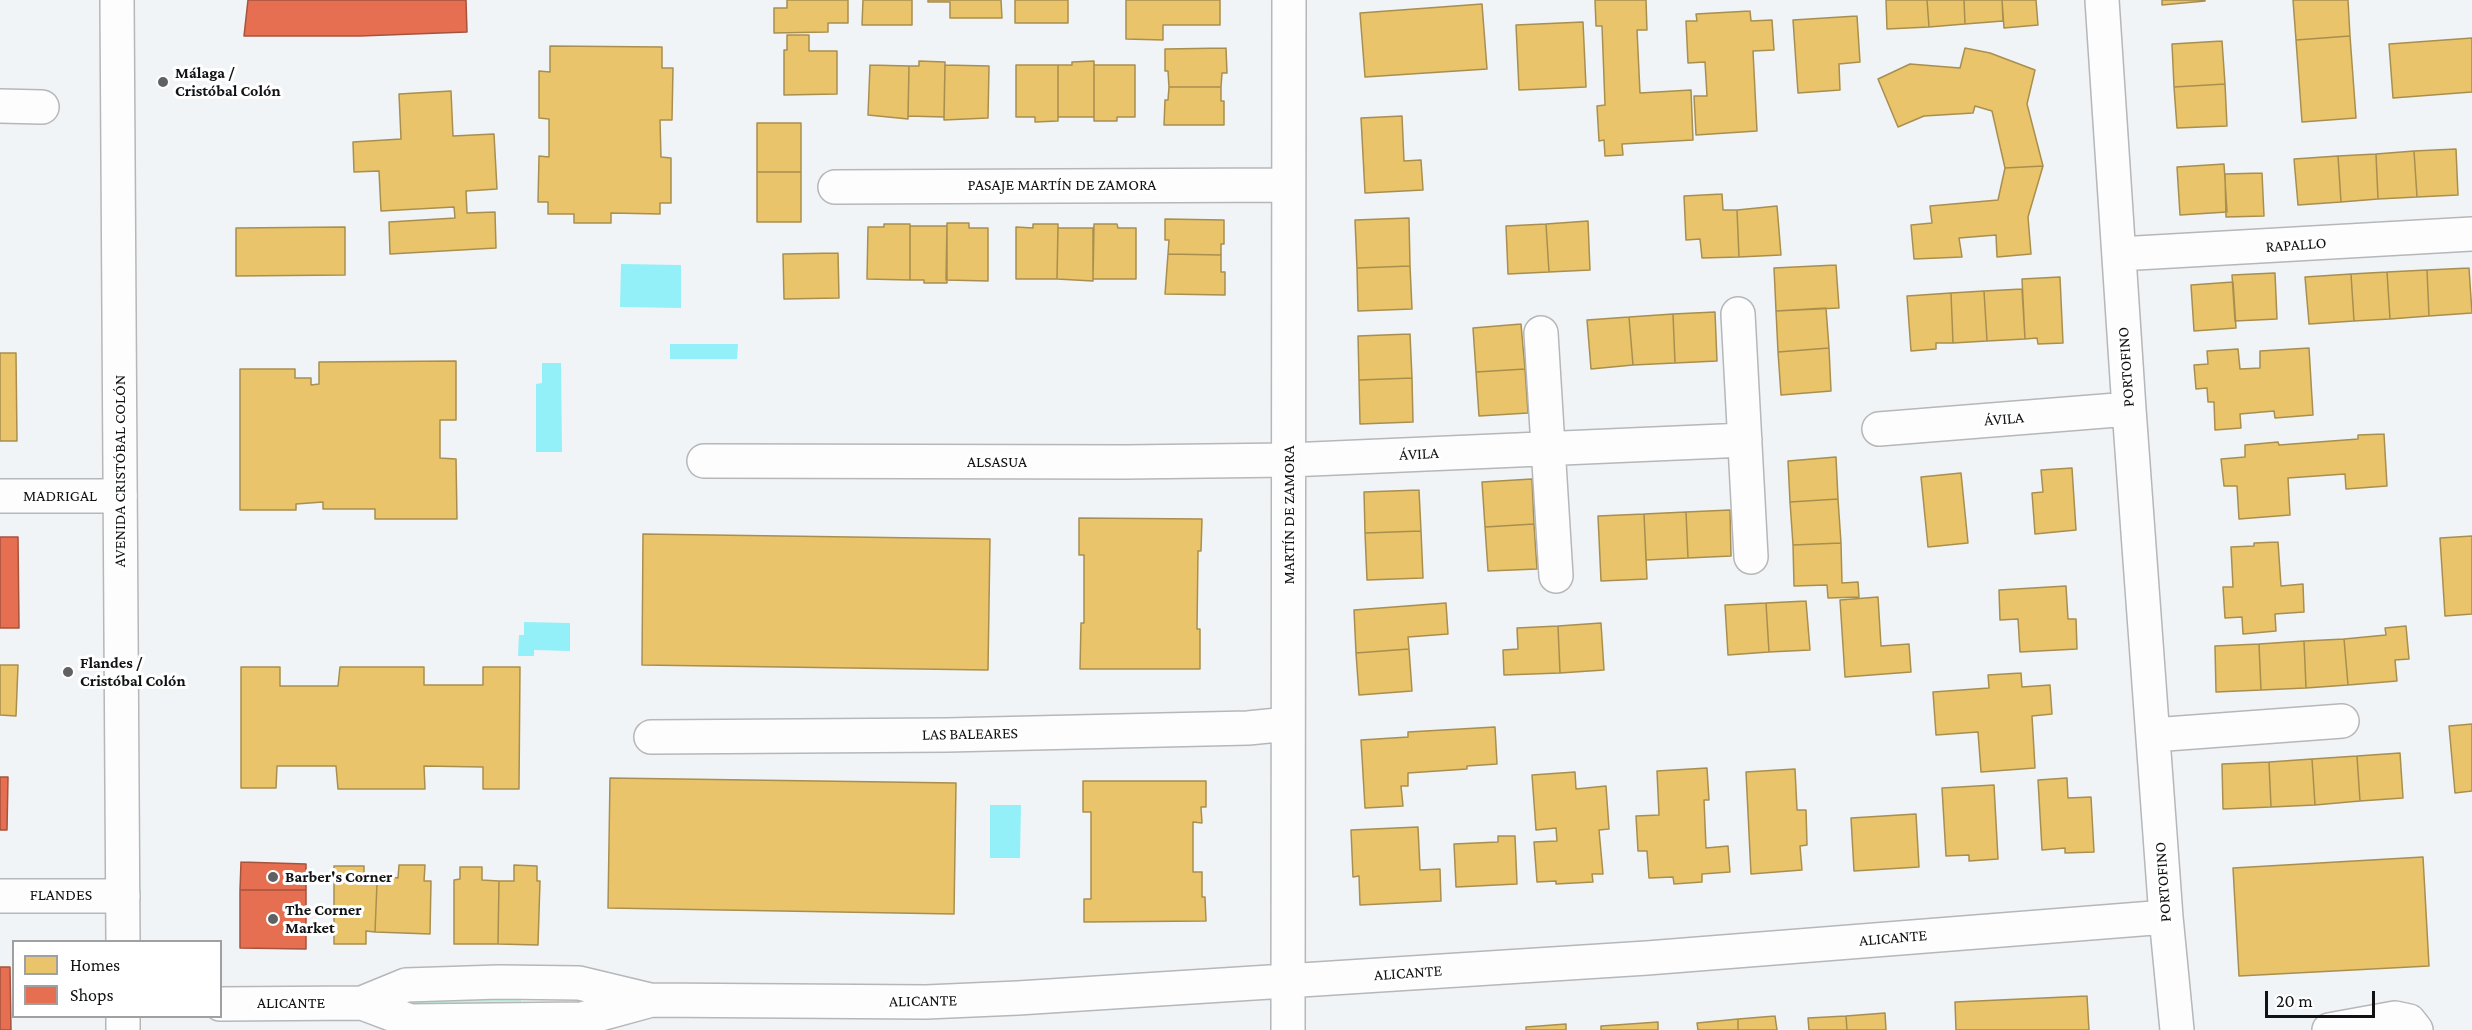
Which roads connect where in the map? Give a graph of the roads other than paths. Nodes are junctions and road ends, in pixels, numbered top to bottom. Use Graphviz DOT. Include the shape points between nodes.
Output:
graph roads {
  1 [pos="117,0"];
  2 [pos="1289,0"];
  3 [pos="2102,0"];
  4 [pos="0,106"];
  5 [pos="42,107"];
  6 [pos="1288,184"];
  7 [pos="835,187"];
  8 [pos="2472,234"];
  9 [pos="2119,254"];
  10 [pos="1738,314"];
  11 [pos="1541,333"];
  12 [pos="2128,409"];
  13 [pos="1879,429"];
  14 [pos="1745,440"];
  15 [pos="1548,449"];
  16 [pos="1289,460"];
  17 [pos="704,461"];
  18 [pos="0,496"];
  19 [pos="120,496"];
  20 [pos="1750,557"];
  21 [pos="1556,576"];
  22 [pos="2342,722"];
  23 [pos="1288,724"];
  24 [pos="2153,735"];
  25 [pos="651,737"];
  26 [pos="0,896"];
  27 [pos="123,896"];
  28 [pos="2166,917"];
  29 [pos="123,940"];
  30 [pos="1288,982"];
  31 [pos="222,1004"];
  32 [pos="1288,1030"];
  33 [pos="2177,1030"];
  34 [pos="2330,1030"];
  35 [pos="2416,1030"];
  1 -- 19 [label="street, AVENIDA CRISTÓBAL COLÓN"];
  2 -- 6 [label="street, MARTÍN DE ZAMORA"];
  3 -- 9 [label="street, PORTOFINO"];
  4 -- 5 [label="street"];
  6 -- 7 [label="street, PASAJE MARTÍN DE ZAMORA"];
  6 -- 16 [label="street, MARTÍN DE ZAMORA"];
  8 -- 9 [label="street, RAPALLO"];
  9 -- 12 [label="street, PORTOFINO"];
  10 -- 14 [label="street"];
  11 -- 15 [label="street"];
  12 -- 13 [label="street, ÁVILA"];
  12 -- 24 [label="street, PORTOFINO"];
  14 -- 15 [label="street, ÁVILA"];
  14 -- 20 [label="street"];
  15 -- 16 [label="street, ÁVILA"];
  15 -- 21 [label="street"];
  16 -- 17 [label="street, ALSASUA"];
  16 -- 23 [label="street, MARTÍN DE ZAMORA"];
  18 -- 19 [label="street, MADRIGAL"];
  19 -- 27 [label="street, AVENIDA CRISTÓBAL COLÓN"];
  22 -- 24 [label="street"];
  23 -- 25 [label="street, LAS BALEARES" via="947,735"];
  23 -- 30 [label="street, MARTÍN DE ZAMORA"];
  24 -- 28 [label="street, PORTOFINO"];
  26 -- 27 [label="street, FLANDES"];
  27 -- 29 [label="street, AVENIDA CRISTÓBAL COLÓN"];
  28 -- 30 [label="street, ALICANTE"];
  28 -- 33 [label="street, PORTOFINO"];
  30 -- 31 [label="street, ALICANTE" via="926,1002 650,1000 582,1019 410,1021 362,1003"];
  30 -- 32 [label="street, MARTÍN DE ZAMORA"];
  34 -- 35 [label="street" via="2395,1018 2409,1021"];
}
